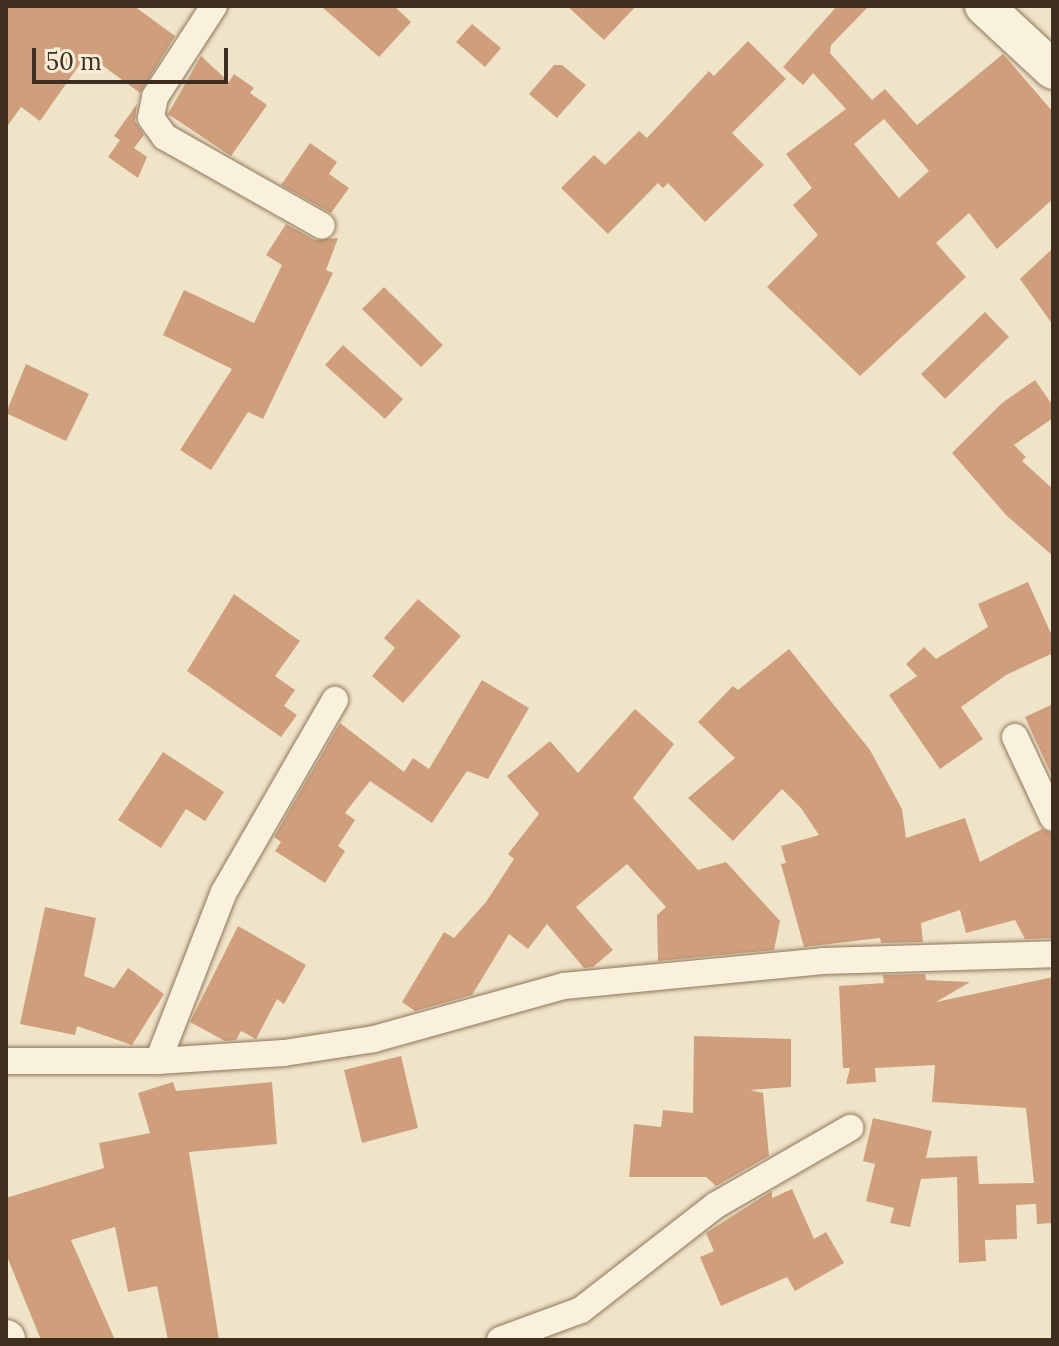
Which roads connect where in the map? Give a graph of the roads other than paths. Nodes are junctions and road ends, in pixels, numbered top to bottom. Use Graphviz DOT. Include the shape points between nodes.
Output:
graph roads {
  1 [pos="214,6"];
  2 [pos="984,6"];
  3 [pos="1053,70"];
  4 [pos="322,226"];
  5 [pos="335,700"];
  6 [pos="1015,737"];
  7 [pos="1053,818"];
  8 [pos="1053,954"];
  9 [pos="6,1061"];
  10 [pos="158,1061"];
  11 [pos="850,1128"];
  12 [pos="500,1340"];
  1 -- 4 [label="street" via="155,97 151,118 165,137"];
  2 -- 3 [label="street"];
  5 -- 10 [label="street" via="224,892"];
  6 -- 7 [label="street"];
  8 -- 10 [label="street" via="823,961 564,986 374,1039 284,1053"];
  9 -- 10 [label="street"];
  11 -- 12 [label="street" via="716,1205 581,1310"];
}
